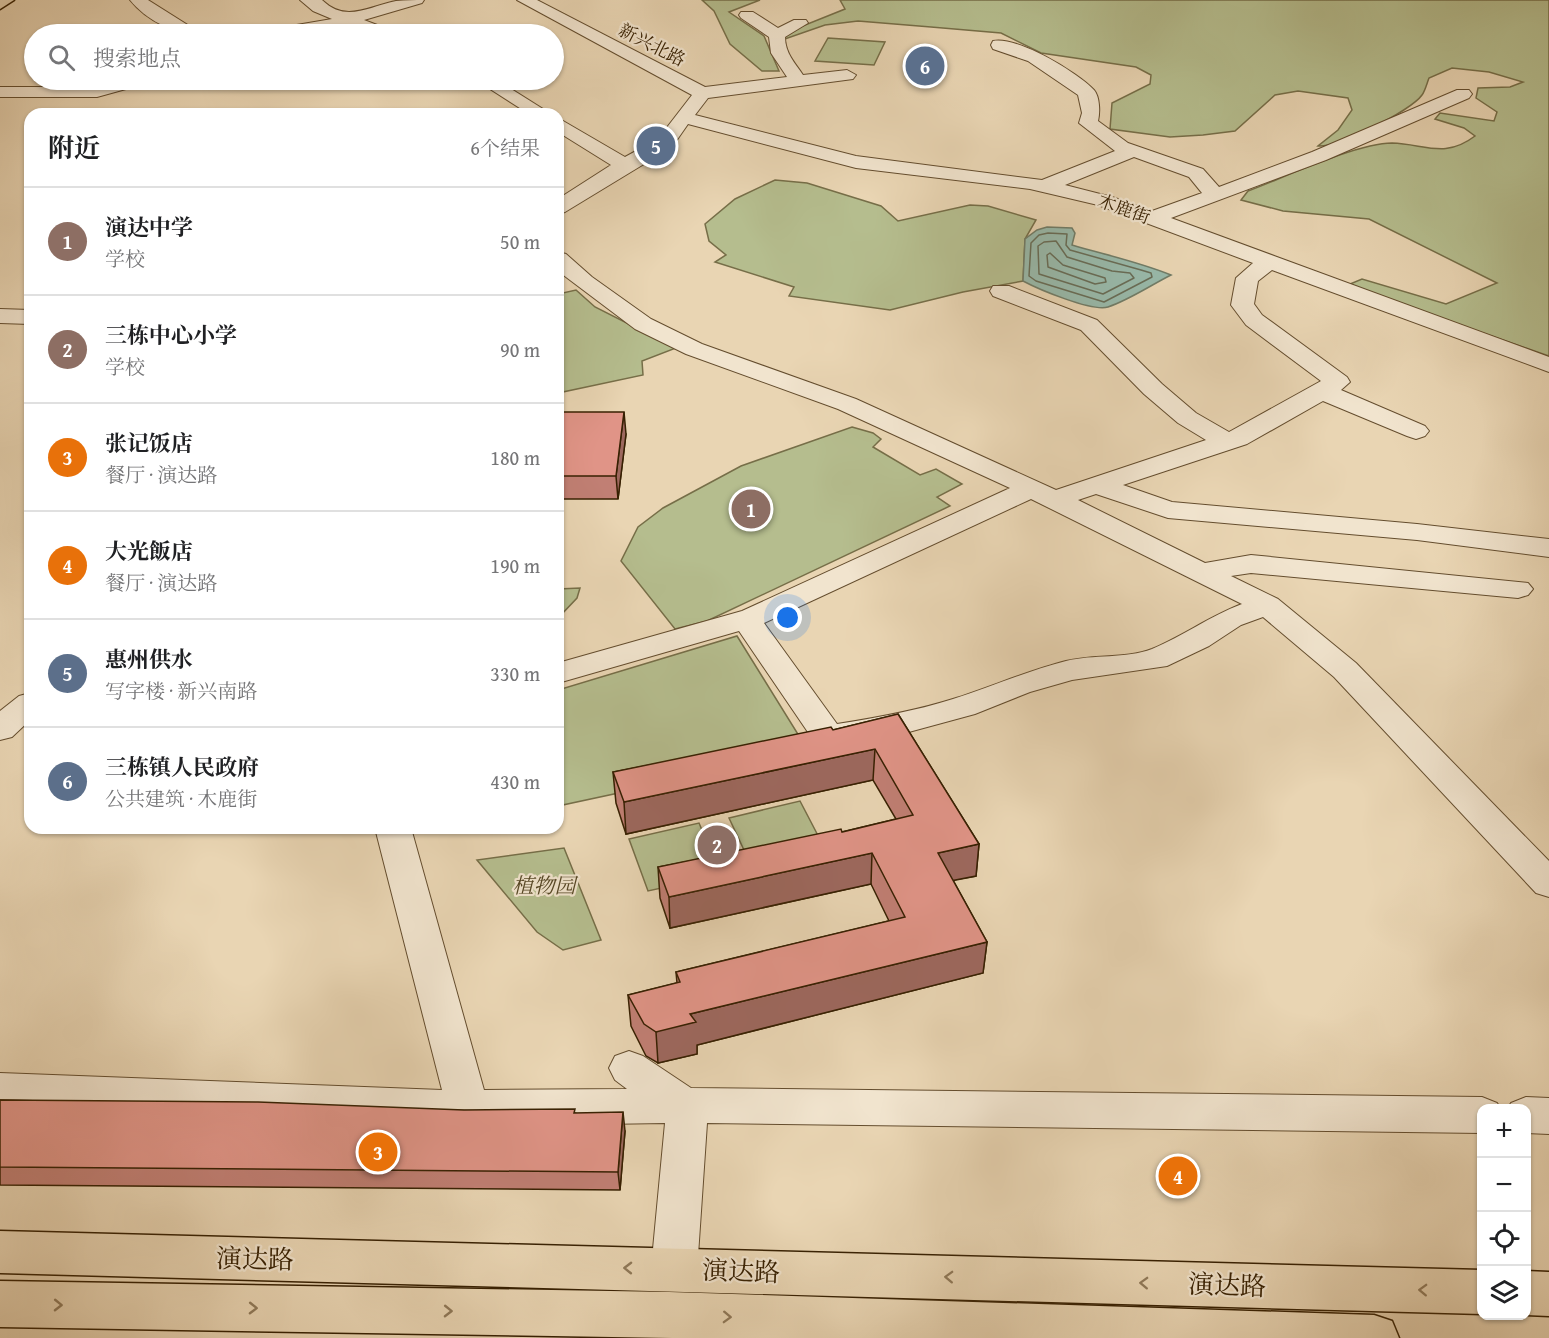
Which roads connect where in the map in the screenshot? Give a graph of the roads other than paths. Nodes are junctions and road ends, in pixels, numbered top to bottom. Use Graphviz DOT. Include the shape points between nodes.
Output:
graph roads {
  1 [pos="6,0"];
  2 [pos="138,0"];
  3 [pos="308,0"];
  4 [pos="416,0"];
  5 [pos="525,0"];
  6 [pos="0,4"];
  7 [pos="747,15"];
  8 [pos="348,19"];
  9 [pos="800,23"];
  10 [pos="175,24"];
  11 [pos="331,24"];
  12 [pos="361,24"];
  13 [pos="777,34"];
  14 [pos="999,45"];
  15 [pos="847,75"];
  16 [pos="797,79"];
  17 [pos="104,90"];
  18 [pos="502,90"];
  19 [pos="0,92"];
  20 [pos="702,93"];
  21 [pos="1463,94"];
  22 [pos="532,108"];
  23 [pos="682,117"];
  24 [pos="564,128"];
  25 [pos="1133,151"];
  26 [pos="625,165"];
  27 [pos="1045,186"];
  28 [pos="1215,195"];
  29 [pos="564,204"];
  30 [pos="1150,219"];
  31 [pos="1268,264"];
  32 [pos="564,265"];
  33 [pos="1001,291"];
  34 [pos="0,316"];
  35 [pos="24,317"];
  36 [pos="1549,365"];
  37 [pos="1322,391"];
  38 [pos="1416,431"];
  39 [pos="1227,442"];
  40 [pos="1096,485"];
  41 [pos="1044,493"];
  42 [pos="1549,548"];
  43 [pos="1202,572"];
  44 [pos="1518,589"];
  45 [pos="1267,605"];
  46 [pos="746,619"];
  47 [pos="564,671"];
  48 [pos="24,707"];
  49 [pos="0,729"];
  50 [pos="395,834"];
  51 [pos="1549,884"];
  52 [pos="629,1068"];
  53 [pos="0,1090"];
  54 [pos="687,1107"];
  55 [pos="468,1108"];
  56 [pos="1477,1115"];
  57 [pos="1531,1115"];
  58 [pos="1549,1116"];
  59 [pos="0,1252"];
  60 [pos="1284,1287"];
  61 [pos="1477,1292"];
  62 [pos="1531,1293"];
  63 [pos="1549,1294"];
  64 [pos="0,1304"];
  65 [pos="670,1308"];
  66 [pos="1292,1335"];
  67 [pos="1374,1338"];
  1 -- 6 [label="main road"];
  2 -- 10 [label="street"];
  3 -- 8 [label="street"];
  4 -- 8 [label="street"];
  5 -- 20 [label="street, 新兴北路"];
  7 -- 13 [label="street"];
  8 -- 11 [label="street"];
  8 -- 12 [label="street"];
  9 -- 13 [label="street"];
  13 -- 16 [label="street" via="777,51"];
  14 -- 25 [label="street" via="1031,54 1087,93 1088,123"];
  15 -- 16 [label="street"];
  16 -- 20 [label="street"];
  17 -- 19 [label="street"];
  18 -- 22 [label="street"];
  20 -- 23 [label="street"];
  21 -- 28 [label="street" via="1319,156"];
  23 -- 26 [label="street" via="665,142"];
  23 -- 27 [label="street, 木鹿街" via="856,162"];
  24 -- 26 [label="street"];
  25 -- 27 [label="street"];
  25 -- 28 [label="street" via="1196,173"];
  26 -- 29 [label="street"];
  27 -- 30 [label="street, 木鹿街" via="1105,201"];
  28 -- 30 [label="street"];
  30 -- 31 [label="street, 木鹿街"];
  31 -- 36 [label="street, 木鹿街"];
  31 -- 37 [label="street" via="1247,278 1242,305 1254,320 1338,382"];
  32 -- 41 [label="street" via="643,324 694,349 847,404"];
  33 -- 39 [label="street" via="1089,325 1153,390 1187,418"];
  34 -- 35 [label="street"];
  37 -- 38 [label="street"];
  37 -- 39 [label="street"];
  39 -- 40 [label="street"];
  40 -- 41 [label="street"];
  40 -- 42 [label="street" via="1168,510"];
  41 -- 43 [label="street"];
  41 -- 46 [label="street"];
  43 -- 44 [label="street" via="1251,564"];
  43 -- 45 [label="street"];
  45 -- 46 [label="street" via="1230,619 1156,659 1070,670 964,707 883,728 828,736"];
  45 -- 51 [label="street" via="1345,670"];
  46 -- 47 [label="street"];
  48 -- 49 [label="street"];
  50 -- 55 [label="street"];
  52 -- 54 [label="street"];
  53 -- 55 [label="street"];
  54 -- 55 [label="street"];
  54 -- 56 [label="street"];
  54 -- 65 [label="street"];
  57 -- 58 [label="street"];
  65 -- 59 [label="main road, 演达路, one-way"];
  61 -- 60 [label="main road, 演达路, one-way"];
  60 -- 65 [label="main road, 演达路, one-way"];
  60 -- 66 [label="main road"];
  62 -- 63 [label="main road"];
  64 -- 65 [label="main road, 演达路, one-way"];
  65 -- 66 [label="main road, 演达路, one-way"];
  66 -- 67 [label="main road, 演达路"];
}
